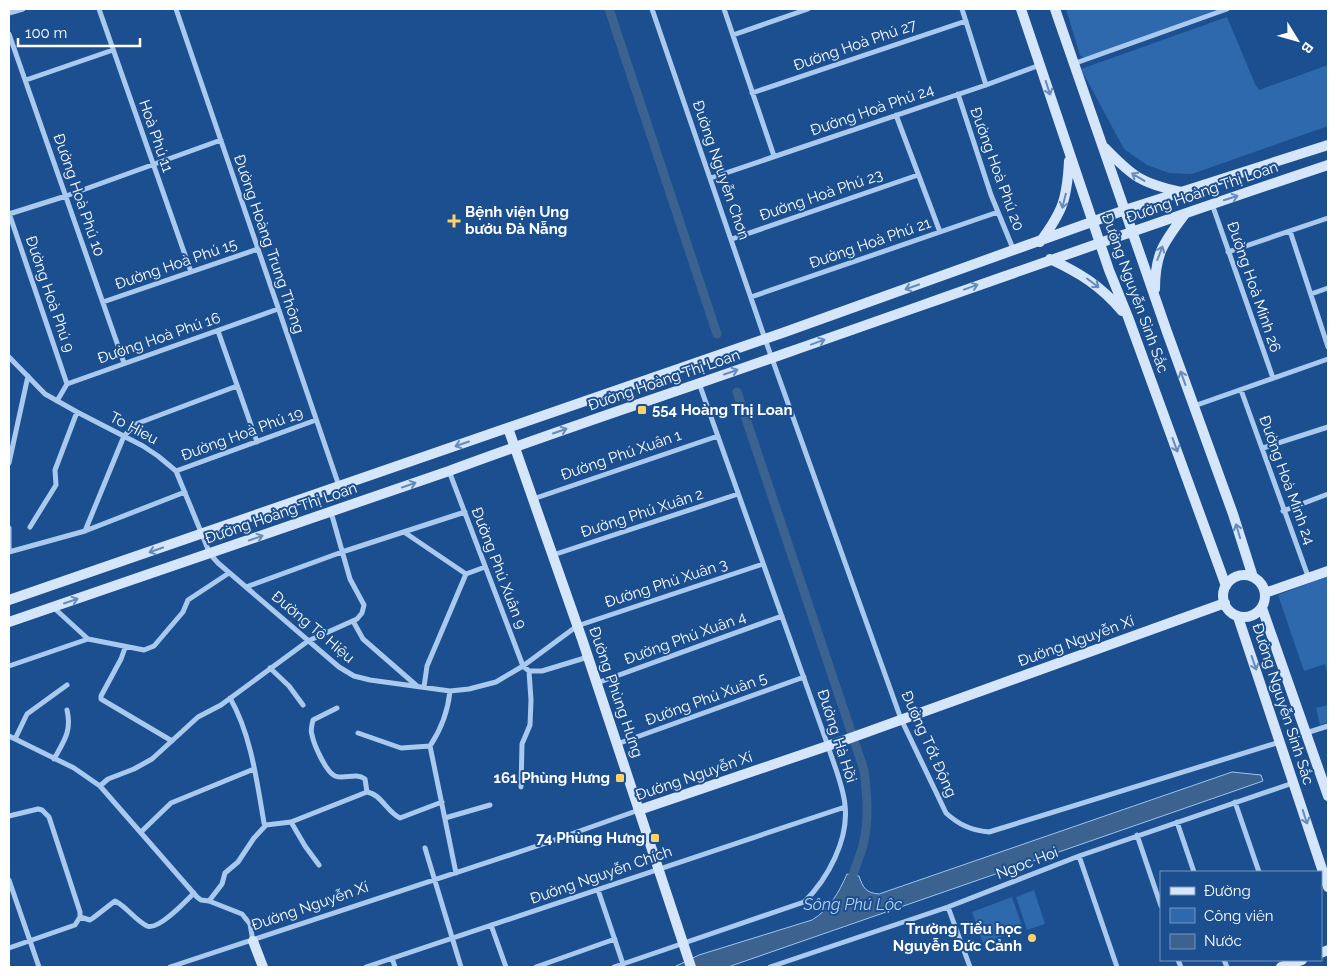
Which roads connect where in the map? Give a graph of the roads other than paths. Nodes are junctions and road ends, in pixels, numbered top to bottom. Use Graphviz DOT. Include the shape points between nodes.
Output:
graph roads {
  1 [pos="23,9"];
  2 [pos="99,9"];
  3 [pos="176,9"];
  4 [pos="652,9"];
  5 [pos="724,9"];
  6 [pos="808,9"];
  7 [pos="962,9"];
  8 [pos="1021,9"];
  9 [pos="1055,9"];
  10 [pos="1227,9"];
  11 [pos="9,13"];
  12 [pos="966,21"];
  13 [pos="9,34"];
  14 [pos="733,35"];
  15 [pos="113,50"];
  16 [pos="1074,64"];
  17 [pos="1040,65"];
  18 [pos="26,80"];
  19 [pos="986,85"];
  20 [pos="752,93"];
  21 [pos="958,94"];
  22 [pos="896,115"];
  23 [pos="221,140"];
  24 [pos="1328,144"];
  25 [pos="1103,146"];
  26 [pos="1069,153"];
  27 [pos="774,156"];
  28 [pos="153,164"];
  29 [pos="1328,165"];
  30 [pos="918,174"];
  31 [pos="711,178"];
  32 [pos="1182,192"];
  33 [pos="66,196"];
  34 [pos="1212,204"];
  35 [pos="1125,210"];
  36 [pos="998,212"];
  37 [pos="9,213"];
  38 [pos="1185,213"];
  39 [pos="1328,218"];
  40 [pos="1092,222"];
  41 [pos="1290,231"];
  42 [pos="940,232"];
  43 [pos="1133,232"];
  44 [pos="732,239"];
  45 [pos="1040,242"];
  46 [pos="1099,243"];
  47 [pos="258,249"];
  48 [pos="1014,251"];
  49 [pos="1228,252"];
  50 [pos="1050,259"];
  51 [pos="191,272"];
  52 [pos="1328,288"];
  53 [pos="1311,294"];
  54 [pos="751,297"];
  55 [pos="1156,300"];
  56 [pos="103,302"];
  57 [pos="278,309"];
  58 [pos="1128,317"];
  59 [pos="218,330"];
  60 [pos="765,339"];
  61 [pos="1328,347"];
  62 [pos="9,357"];
  63 [pos="772,358"];
  64 [pos="1328,359"];
  65 [pos="124,363"];
  66 [pos="28,376"];
  67 [pos="1273,378"];
  68 [pos="699,383"];
  69 [pos="67,384"];
  70 [pos="237,386"];
  71 [pos="1240,390"];
  72 [pos="57,401"];
  73 [pos="1194,406"];
  74 [pos="77,412"];
  75 [pos="316,420"];
  76 [pos="1328,427"];
  77 [pos="508,428"];
  78 [pos="124,436"];
  79 [pos="718,436"];
  80 [pos="257,442"];
  81 [pos="514,447"];
  82 [pos="1263,448"];
  83 [pos="9,463"];
  84 [pos="176,471"];
  85 [pos="449,472"];
  86 [pos="339,487"];
  87 [pos="185,492"];
  88 [pos="738,494"];
  89 [pos="1328,494"];
  90 [pos="533,499"];
  91 [pos="1283,510"];
  92 [pos="331,512"];
  93 [pos="464,512"];
  94 [pos="30,526"];
  95 [pos="9,528"];
  96 [pos="85,531"];
  97 [pos="404,532"];
  98 [pos="202,534"];
  99 [pos="9,551"];
  100 [pos="342,552"];
  101 [pos="210,554"];
  102 [pos="553,555"];
  103 [pos="763,564"];
  104 [pos="485,566"];
  105 [pos="1328,571"];
  106 [pos="229,572"];
  107 [pos="466,574"];
  108 [pos="1253,577"];
  109 [pos="1309,579"];
  110 [pos="1226,586"];
  111 [pos="246,587"];
  112 [pos="1265,593"];
  113 [pos="9,600"];
  114 [pos="1224,604"];
  115 [pos="52,607"];
  116 [pos="1262,608"];
  117 [pos="782,616"];
  118 [pos="1238,617"];
  119 [pos="353,620"];
  120 [pos="9,622"];
  121 [pos="577,626"];
  122 [pos="88,639"];
  123 [pos="308,640"];
  124 [pos="125,648"];
  125 [pos="588,657"];
  126 [pos="10,666"];
  127 [pos="522,666"];
  128 [pos="270,668"];
  129 [pos="529,671"];
  130 [pos="9,672"];
  131 [pos="804,677"];
  132 [pos="597,683"];
  133 [pos="67,685"];
  134 [pos="417,686"];
  135 [pos="424,687"];
  136 [pos="450,690"];
  137 [pos="230,698"];
  138 [pos="302,705"];
  139 [pos="337,708"];
  140 [pos="67,710"];
  141 [pos="901,719"];
  142 [pos="1328,726"];
  143 [pos="358,733"];
  144 [pos="1306,733"];
  145 [pos="9,736"];
  146 [pos="15,739"];
  147 [pos="172,741"];
  148 [pos="1280,742"];
  149 [pos="617,744"];
  150 [pos="430,746"];
  151 [pos="828,746"];
  152 [pos="54,759"];
  153 [pos="254,769"];
  154 [pos="1325,776"];
  155 [pos="1294,782"];
  156 [pos="100,786"];
  157 [pos="521,787"];
  158 [pos="367,792"];
  159 [pos="1328,796"];
  160 [pos="442,802"];
  161 [pos="1235,802"];
  162 [pos="490,805"];
  163 [pos="845,807"];
  164 [pos="639,810"];
  165 [pos="9,816"];
  166 [pos="445,818"];
  167 [pos="291,822"];
  168 [pos="1177,822"];
  169 [pos="266,825"];
  170 [pos="142,832"];
  171 [pos="1137,835"];
  172 [pos="425,848"];
  173 [pos="1079,856"];
  174 [pos="319,865"];
  175 [pos="658,870"];
  176 [pos="1194,871"];
  177 [pos="1259,871"];
  178 [pos="456,873"];
  179 [pos="434,880"];
  180 [pos="9,883"];
  181 [pos="1328,887"];
  182 [pos="598,890"];
  183 [pos="194,893"];
  184 [pos="209,900"];
  185 [pos="1160,903"];
  186 [pos="948,907"];
  187 [pos="80,917"];
  188 [pos="491,926"];
  189 [pos="452,939"];
  190 [pos="614,939"];
  191 [pos="253,940"];
  192 [pos="30,941"];
  193 [pos="683,944"];
  194 [pos="9,948"];
  195 [pos="392,958"];
  196 [pos="623,964"];
  197 [pos="39,967"];
  198 [pos="170,967"];
  199 [pos="262,967"];
  200 [pos="366,967"];
  201 [pos="395,967"];
  202 [pos="461,967"];
  203 [pos="506,967"];
  204 [pos="536,967"];
  205 [pos="614,967"];
  206 [pos="691,967"];
  207 [pos="770,967"];
  208 [pos="970,967"];
  209 [pos="1117,967"];
  1 -- 11 [label="street"];
  2 -- 15 [label="street, Hoà Phú 11"];
  3 -- 23 [label="street, Đường Hoàng Trung Thông"];
  4 -- 31 [label="street, Đường Nguyễn Chơn"];
  5 -- 14 [label="street"];
  6 -- 14 [label="street"];
  7 -- 12 [label="street"];
  8 -- 17 [label="main road, Đường Nguyễn Sinh Sắc"];
  9 -- 16 [label="main road, Đường Nguyễn Sinh Sắc"];
  10 -- 16 [label="street"];
  12 -- 19 [label="street"];
  12 -- 20 [label="street, Đường Hoà Phú 27"];
  13 -- 18 [label="street, Đường Hoà Phú 10"];
  14 -- 20 [label="street"];
  15 -- 18 [label="street"];
  15 -- 28 [label="street, Hoà Phú 11"];
  16 -- 25 [label="main road, Đường Nguyễn Sinh Sắc"];
  17 -- 19 [label="street, Đường Hoà Phú 24"];
  17 -- 26 [label="main road, Đường Nguyễn Sinh Sắc, one-way"];
  18 -- 33 [label="street, Đường Hoà Phú 10"];
  19 -- 21 [label="street, Đường Hoà Phú 24"];
  20 -- 27 [label="street"];
  21 -- 22 [label="street, Đường Hoà Phú 24"];
  21 -- 36 [label="street, Đường Hoà Phú 20"];
  22 -- 27 [label="street, Đường Hoà Phú 24"];
  22 -- 30 [label="street"];
  23 -- 28 [label="street"];
  23 -- 47 [label="street, Đường Hoàng Trung Thông"];
  24 -- 32 [label="main road, Đường Hoàng Thị Loan"];
  32 -- 25 [label="main road, one-way" via="1154,186 1137,178"];
  25 -- 35 [label="main road, Đường Nguyễn Sinh Sắc"];
  26 -- 40 [label="main road, Đường Nguyễn Sinh Sắc"];
  26 -- 45 [label="main road, one-way" via="1063,208"];
  27 -- 31 [label="street, Đường Hoà Phú 24"];
  28 -- 33 [label="street"];
  28 -- 51 [label="street, Hoà Phú 11"];
  34 -- 29 [label="main road, Đường Hoàng Thị Loan, one-way"];
  30 -- 42 [label="street"];
  30 -- 44 [label="street, Đường Hoà Phú 23"];
  31 -- 44 [label="street, Đường Nguyễn Chơn"];
  32 -- 35 [label="main road, Đường Hoàng Thị Loan"];
  33 -- 37 [label="street"];
  33 -- 56 [label="street, Đường Hoà Phú 10"];
  34 -- 38 [label="main road, Đường Hoàng Thị Loan"];
  34 -- 49 [label="street, Đường Hoà Minh 26"];
  35 -- 40 [label="main road, Đường Hoàng Thị Loan"];
  35 -- 43 [label="main road, Đường Nguyễn Sinh Sắc"];
  36 -- 42 [label="street, Đường Hoà Phú 21"];
  36 -- 48 [label="street, Đường Hoà Phú 20"];
  37 -- 69 [label="street, Đường Hoà Phú 9"];
  38 -- 43 [label="main road, Đường Hoàng Thị Loan"];
  55 -- 38 [label="main road, one-way" via="1155,269 1160,251"];
  39 -- 41 [label="street"];
  40 -- 45 [label="main road, Đường Hoàng Thị Loan"];
  40 -- 46 [label="main road, Đường Nguyễn Sinh Sắc"];
  41 -- 49 [label="street"];
  41 -- 53 [label="street"];
  42 -- 54 [label="street, Đường Hoà Phú 21"];
  43 -- 46 [label="main road, Đường Hoàng Thị Loan"];
  43 -- 55 [label="main road, Đường Nguyễn Sinh Sắc"];
  44 -- 54 [label="street, Đường Nguyễn Chơn"];
  45 -- 48 [label="main road, Đường Hoàng Thị Loan"];
  46 -- 50 [label="main road, Đường Hoàng Thị Loan"];
  46 -- 58 [label="main road, Đường Nguyễn Sinh Sắc"];
  47 -- 51 [label="street, Đường Hoà Phú 15"];
  47 -- 57 [label="street, Đường Hoàng Trung Thông"];
  48 -- 60 [label="main road, Đường Hoàng Thị Loan, one-way"];
  49 -- 67 [label="street, Đường Hoà Minh 26"];
  50 -- 58 [label="main road, one-way" via="1088,279"];
  63 -- 50 [label="main road, Đường Hoàng Thị Loan, one-way"];
  51 -- 56 [label="street, Đường Hoà Phú 15"];
  52 -- 53 [label="street"];
  53 -- 61 [label="street"];
  54 -- 60 [label="street, Đường Nguyễn Chơn"];
  73 -- 55 [label="main road, Đường Nguyễn Sinh Sắc, one-way"];
  56 -- 65 [label="street, Đường Hoà Phú 10"];
  57 -- 59 [label="street, Đường Hoà Phú 16"];
  57 -- 75 [label="street, Đường Hoàng Trung Thông"];
  58 -- 110 [label="main road, Đường Nguyễn Sinh Sắc, one-way"];
  59 -- 65 [label="street, Đường Hoà Phú 16"];
  59 -- 70 [label="street"];
  60 -- 63 [label="street, Đường Nguyễn Chơn"];
  60 -- 77 [label="main road, Đường Hoàng Thị Loan"];
  62 -- 66 [label="street, To Hieu"];
  68 -- 63 [label="main road, Đường Hoàng Thị Loan, one-way"];
  63 -- 141 [label="street, Đường Tốt Động"];
  64 -- 67 [label="street"];
  65 -- 69 [label="street, Đường Hoà Phú 16"];
  66 -- 72 [label="street, To Hieu" via="45,394"];
  66 -- 83 [label="street"];
  67 -- 71 [label="street"];
  68 -- 79 [label="street, Đường Hà Hồi"];
  81 -- 68 [label="main road, Đường Hoàng Thị Loan, one-way"];
  69 -- 72 [label="street"];
  70 -- 78 [label="street" via="136,424"];
  70 -- 80 [label="street"];
  71 -- 73 [label="street"];
  71 -- 82 [label="street, Đường Hoà Minh 24"];
  72 -- 74 [label="street, To Hieu"];
  108 -- 73 [label="main road, Đường Nguyễn Sinh Sắc, one-way"];
  74 -- 78 [label="street, To Hieu"];
  74 -- 94 [label="street" via="55,470 56,485"];
  75 -- 80 [label="street, Đường Hoà Phú 19"];
  75 -- 86 [label="street, Đường Hoàng Trung Thông"];
  76 -- 82 [label="street"];
  77 -- 81 [label="main road, Đường Phùng Hưng"];
  77 -- 86 [label="main road, Đường Hoàng Thị Loan, one-way"];
  78 -- 84 [label="street, To Hieu"];
  78 -- 96 [label="street"];
  79 -- 88 [label="street, Đường Hà Hồi"];
  79 -- 90 [label="street, Đường Phú Xuân 1"];
  80 -- 84 [label="street, Đường Hoà Phú 19"];
  81 -- 85 [label="main road, Đường Hoàng Thị Loan"];
  81 -- 90 [label="main road, Đường Phùng Hưng"];
  82 -- 91 [label="street, Đường Hoà Minh 24"];
  84 -- 87 [label="street, To Hieu"];
  92 -- 85 [label="main road, Đường Hoàng Thị Loan, one-way"];
  85 -- 93 [label="street, Đường Phú Xuân 9"];
  86 -- 98 [label="main road, Đường Hoàng Thị Loan"];
  87 -- 96 [label="street"];
  87 -- 98 [label="street, To Hieu"];
  88 -- 102 [label="street, Đường Phú Xuân 2"];
  88 -- 103 [label="street, Đường Hà Hồi"];
  89 -- 91 [label="street"];
  90 -- 102 [label="main road, Đường Phùng Hưng"];
  91 -- 109 [label="street, Đường Hoà Minh 24"];
  92 -- 100 [label="street"];
  101 -- 92 [label="main road, Đường Hoàng Thị Loan, one-way"];
  93 -- 97 [label="street"];
  93 -- 104 [label="street, Đường Phú Xuân 9"];
  95 -- 99 [label="street"];
  96 -- 99 [label="street"];
  97 -- 100 [label="street"];
  97 -- 107 [label="street"];
  98 -- 101 [label="street, To Hieu"];
  98 -- 113 [label="main road, Đường Hoàng Thị Loan, one-way"];
  100 -- 111 [label="street"];
  100 -- 119 [label="street" via="350,579 364,606 362,613"];
  101 -- 106 [label="street, Đường Tô Hiệu"];
  115 -- 101 [label="main road, Đường Hoàng Thị Loan, one-way"];
  102 -- 121 [label="main road, Đường Phùng Hưng"];
  103 -- 117 [label="street, Đường Hà Hồi"];
  103 -- 121 [label="street, Đường Phú Xuân 3"];
  104 -- 107 [label="street"];
  104 -- 127 [label="street, Đường Phú Xuân 9"];
  105 -- 109 [label="main road"];
  106 -- 111 [label="street, Đường Tô Hiệu"];
  106 -- 124 [label="street" via="188,600 184,612 154,646 144,650"];
  107 -- 135 [label="street" via="427,666"];
  108 -- 110 [label="main road" via="1241,576"];
  108 -- 112 [label="main road"];
  109 -- 112 [label="main road"];
  110 -- 114 [label="main road"];
  111 -- 123 [label="street, Đường Tô Hiệu"];
  112 -- 116 [label="main road"];
  114 -- 118 [label="main road"];
  114 -- 141 [label="main road, Đường Nguyễn Xí"];
  115 -- 120 [label="main road, Đường Hoàng Thị Loan"];
  115 -- 122 [label="street"];
  116 -- 118 [label="main road" via="1249,617"];
  116 -- 144 [label="main road, Đường Nguyễn Sinh Sắc"];
  117 -- 131 [label="street, Đường Hà Hồi"];
  117 -- 132 [label="street, Đường Phú Xuân 4"];
  118 -- 148 [label="main road, Đường Nguyễn Sinh Sắc, one-way"];
  119 -- 123 [label="street"];
  119 -- 134 [label="street" via="363,639"];
  121 -- 125 [label="main road, Đường Phùng Hưng"];
  121 -- 127 [label="street, Đường Tô Hiệu"];
  122 -- 124 [label="street"];
  122 -- 126 [label="street"];
  123 -- 128 [label="street"];
  123 -- 134 [label="street, Đường Tô Hiệu" via="354,676"];
  124 -- 147 [label="street" via="101,699"];
  125 -- 129 [label="street" via="542,671"];
  125 -- 132 [label="main road, Đường Phùng Hưng"];
  126 -- 130 [label="street"];
  127 -- 129 [label="street"];
  127 -- 136 [label="street, Đường Tô Hiệu" via="496,682"];
  128 -- 137 [label="street"];
  128 -- 138 [label="street" via="289,686"];
  129 -- 157 [label="street" via="530,724 522,744"];
  131 -- 149 [label="street, Đường Phú Xuân 5"];
  131 -- 151 [label="street, Đường Hà Hồi"];
  132 -- 149 [label="main road, Đường Phùng Hưng"];
  133 -- 146 [label="street" via="27,714"];
  134 -- 135 [label="street, Đường Tô Hiệu"];
  135 -- 136 [label="street, Đường Tô Hiệu"];
  136 -- 150 [label="street" via="448,708"];
  137 -- 147 [label="street" via="198,717"];
  137 -- 153 [label="street" via="241,719"];
  139 -- 158 [label="street" via="313,720 311,734 330,772 340,777 361,776 365,779"];
  140 -- 152 [label="street" via="69,727"];
  141 -- 148 [label="street, Đường Tốt Động" via="946,813 973,830 989,832"];
  141 -- 151 [label="main road, Đường Nguyễn Xí"];
  142 -- 144 [label="street"];
  143 -- 150 [label="street" via="401,748"];
  144 -- 154 [label="main road, Đường Nguyễn Sinh Sắc"];
  145 -- 146 [label="street"];
  146 -- 152 [label="street"];
  147 -- 156 [label="street" via="142,765 108,779"];
  148 -- 155 [label="main road, Đường Nguyễn Sinh Sắc"];
  149 -- 164 [label="main road, Đường Phùng Hưng"];
  150 -- 160 [label="street"];
  151 -- 163 [label="street, Đường Hà Hồi"];
  151 -- 164 [label="main road, Đường Nguyễn Xí"];
  152 -- 156 [label="street"];
  153 -- 169 [label="street"];
  153 -- 170 [label="street" via="171,803"];
  154 -- 159 [label="main road, Đường Nguyễn Sinh Sắc"];
  155 -- 161 [label="street, Ngoc Hoi"];
  155 -- 181 [label="main road, Đường Nguyễn Sinh Sắc, one-way"];
  156 -- 170 [label="street"];
  158 -- 160 [label="street" via="373,793 400,818"];
  158 -- 167 [label="street"];
  160 -- 166 [label="street"];
  161 -- 168 [label="street, Ngoc Hoi"];
  161 -- 177 [label="street"];
  162 -- 166 [label="street"];
  163 -- 175 [label="street, Đường Nguyễn Chích"];
  163 -- 193 [label="street, Đường Hà Hồi" via="844,827 835,854 820,884 804,902"];
  164 -- 175 [label="main road, Đường Phùng Hưng"];
  164 -- 178 [label="street, Đường Nguyễn Xí"];
  165 -- 187 [label="street" via="38,809 49,817"];
  166 -- 178 [label="street"];
  167 -- 169 [label="street"];
  167 -- 174 [label="street"];
  168 -- 171 [label="street, Ngoc Hoi"];
  168 -- 176 [label="street"];
  169 -- 184 [label="street" via="238,862 225,873 222,884"];
  170 -- 183 [label="street"];
  171 -- 173 [label="street, Ngoc Hoi"];
  171 -- 185 [label="street"];
  172 -- 179 [label="street"];
  173 -- 186 [label="street, Ngoc Hoi"];
  173 -- 209 [label="street"];
  175 -- 182 [label="street, Đường Nguyễn Chích"];
  175 -- 193 [label="main road, Đường Phùng Hưng"];
  178 -- 179 [label="street, Đường Nguyễn Xí"];
  179 -- 189 [label="street"];
  179 -- 191 [label="street, Đường Nguyễn Xí"];
  180 -- 192 [label="street"];
  182 -- 188 [label="street, Đường Nguyễn Chích"];
  182 -- 190 [label="street"];
  183 -- 184 [label="street" via="201,900"];
  183 -- 187 [label="street" via="154,926 147,926 116,901 90,920"];
  184 -- 191 [label="street" via="242,914 250,924"];
  186 -- 207 [label="street, Ngoc Hoi"];
  186 -- 208 [label="street"];
  187 -- 192 [label="street" via="75,925"];
  188 -- 189 [label="street, Đường Nguyễn Chích"];
  188 -- 203 [label="street"];
  189 -- 195 [label="street, Đường Nguyễn Chích"];
  189 -- 202 [label="street"];
  190 -- 196 [label="street"];
  190 -- 204 [label="street"];
  191 -- 198 [label="street, Đường Nguyễn Xí"];
  191 -- 199 [label="main road"];
  192 -- 194 [label="street"];
  192 -- 197 [label="street"];
  193 -- 196 [label="street, Đường Hà Hồi"];
  193 -- 206 [label="main road, Đường Phùng Hưng"];
  195 -- 200 [label="street, Đường Nguyễn Chích"];
  195 -- 201 [label="street"];
  196 -- 205 [label="street, Đường Hà Hồi"];
}
